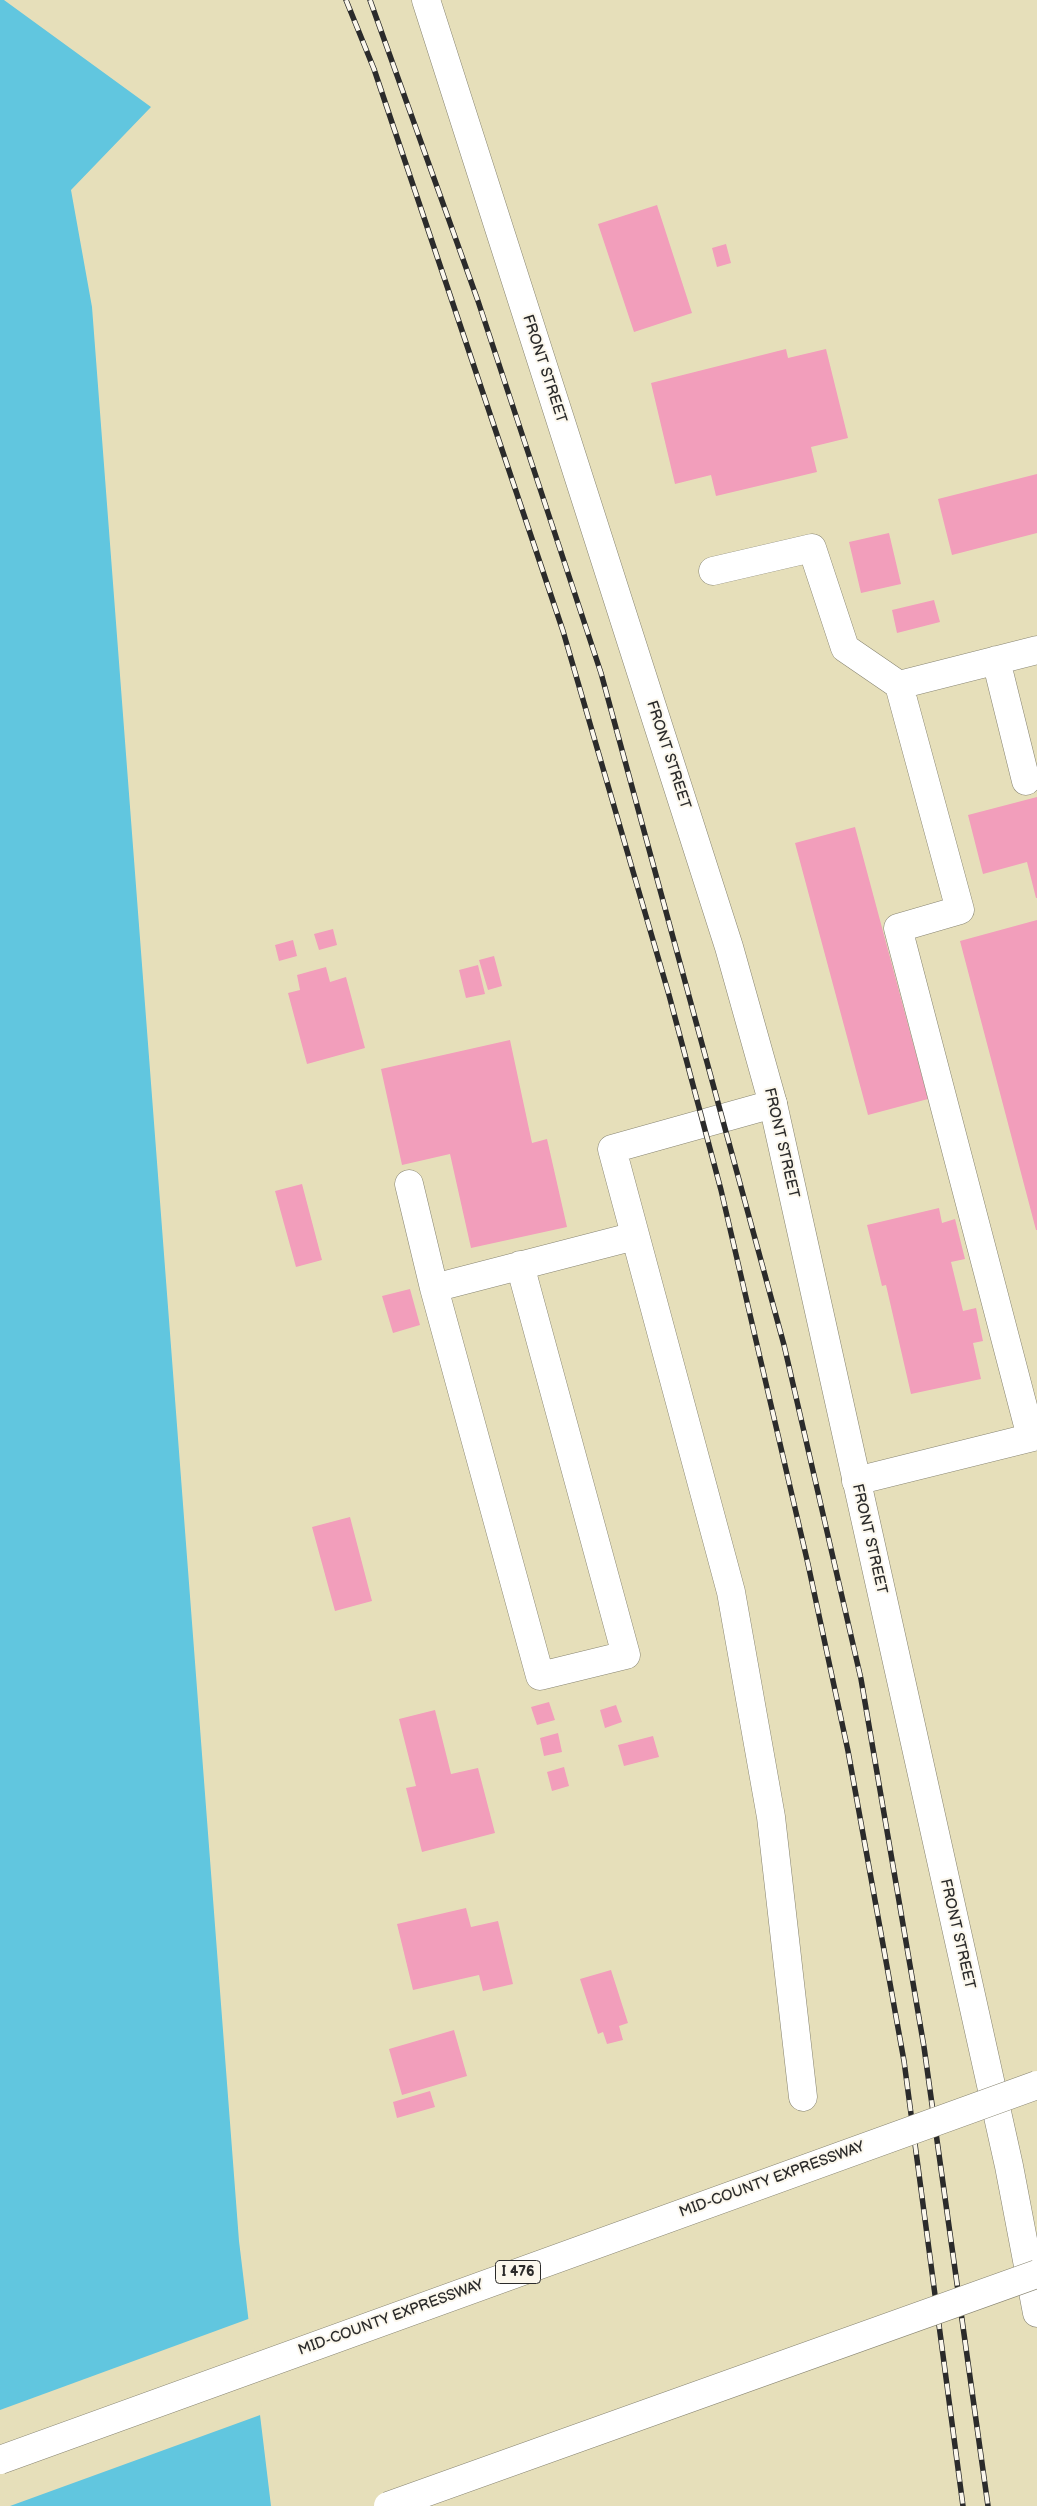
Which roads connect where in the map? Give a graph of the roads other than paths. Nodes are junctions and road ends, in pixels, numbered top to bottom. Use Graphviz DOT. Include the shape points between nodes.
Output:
graph roads {
  1 [pos="426,0"];
  2 [pos="713,571"];
  3 [pos="1037,650"];
  4 [pos="996,660"];
  5 [pos="899,685"];
  6 [pos="1026,781"];
  7 [pos="773,1104"];
  8 [pos="410,1184"];
  9 [pos="635,1236"];
  10 [pos="520,1265"];
  11 [pos="434,1288"];
  12 [pos="1034,1436"];
  13 [pos="856,1481"];
  14 [pos="1037,2085"];
  15 [pos="802,2097"];
  16 [pos="1037,2274"];
  17 [pos="1037,2313"];
  18 [pos="0,2460"];
  19 [pos="388,2506"];
  1 -- 7 [label="main road, FRONT STREET" via="730,947"];
  2 -- 5 [label="main road" via="812,548 845,648"];
  3 -- 4 [label="main road"];
  4 -- 5 [label="main road"];
  4 -- 6 [label="main road"];
  5 -- 12 [label="main road" via="960,910 898,928"];
  7 -- 9 [label="main road" via="612,1149"];
  7 -- 13 [label="main road, FRONT STREET"];
  8 -- 11 [label="main road"];
  9 -- 10 [label="main road"];
  9 -- 15 [label="main road" via="731,1592 771,1816"];
  10 -- 11 [label="main road"];
  10 -- 11 [label="main road" via="626,1655 540,1676"];
  12 -- 13 [label="main road"];
  13 -- 17 [label="main road, FRONT STREET" via="1009,2166"];
  14 -- 18 [label="main road, MID-COUNTY EXPRESSWAY / I 476, bridge"];
  16 -- 19 [label="main road, bridge"];
}
